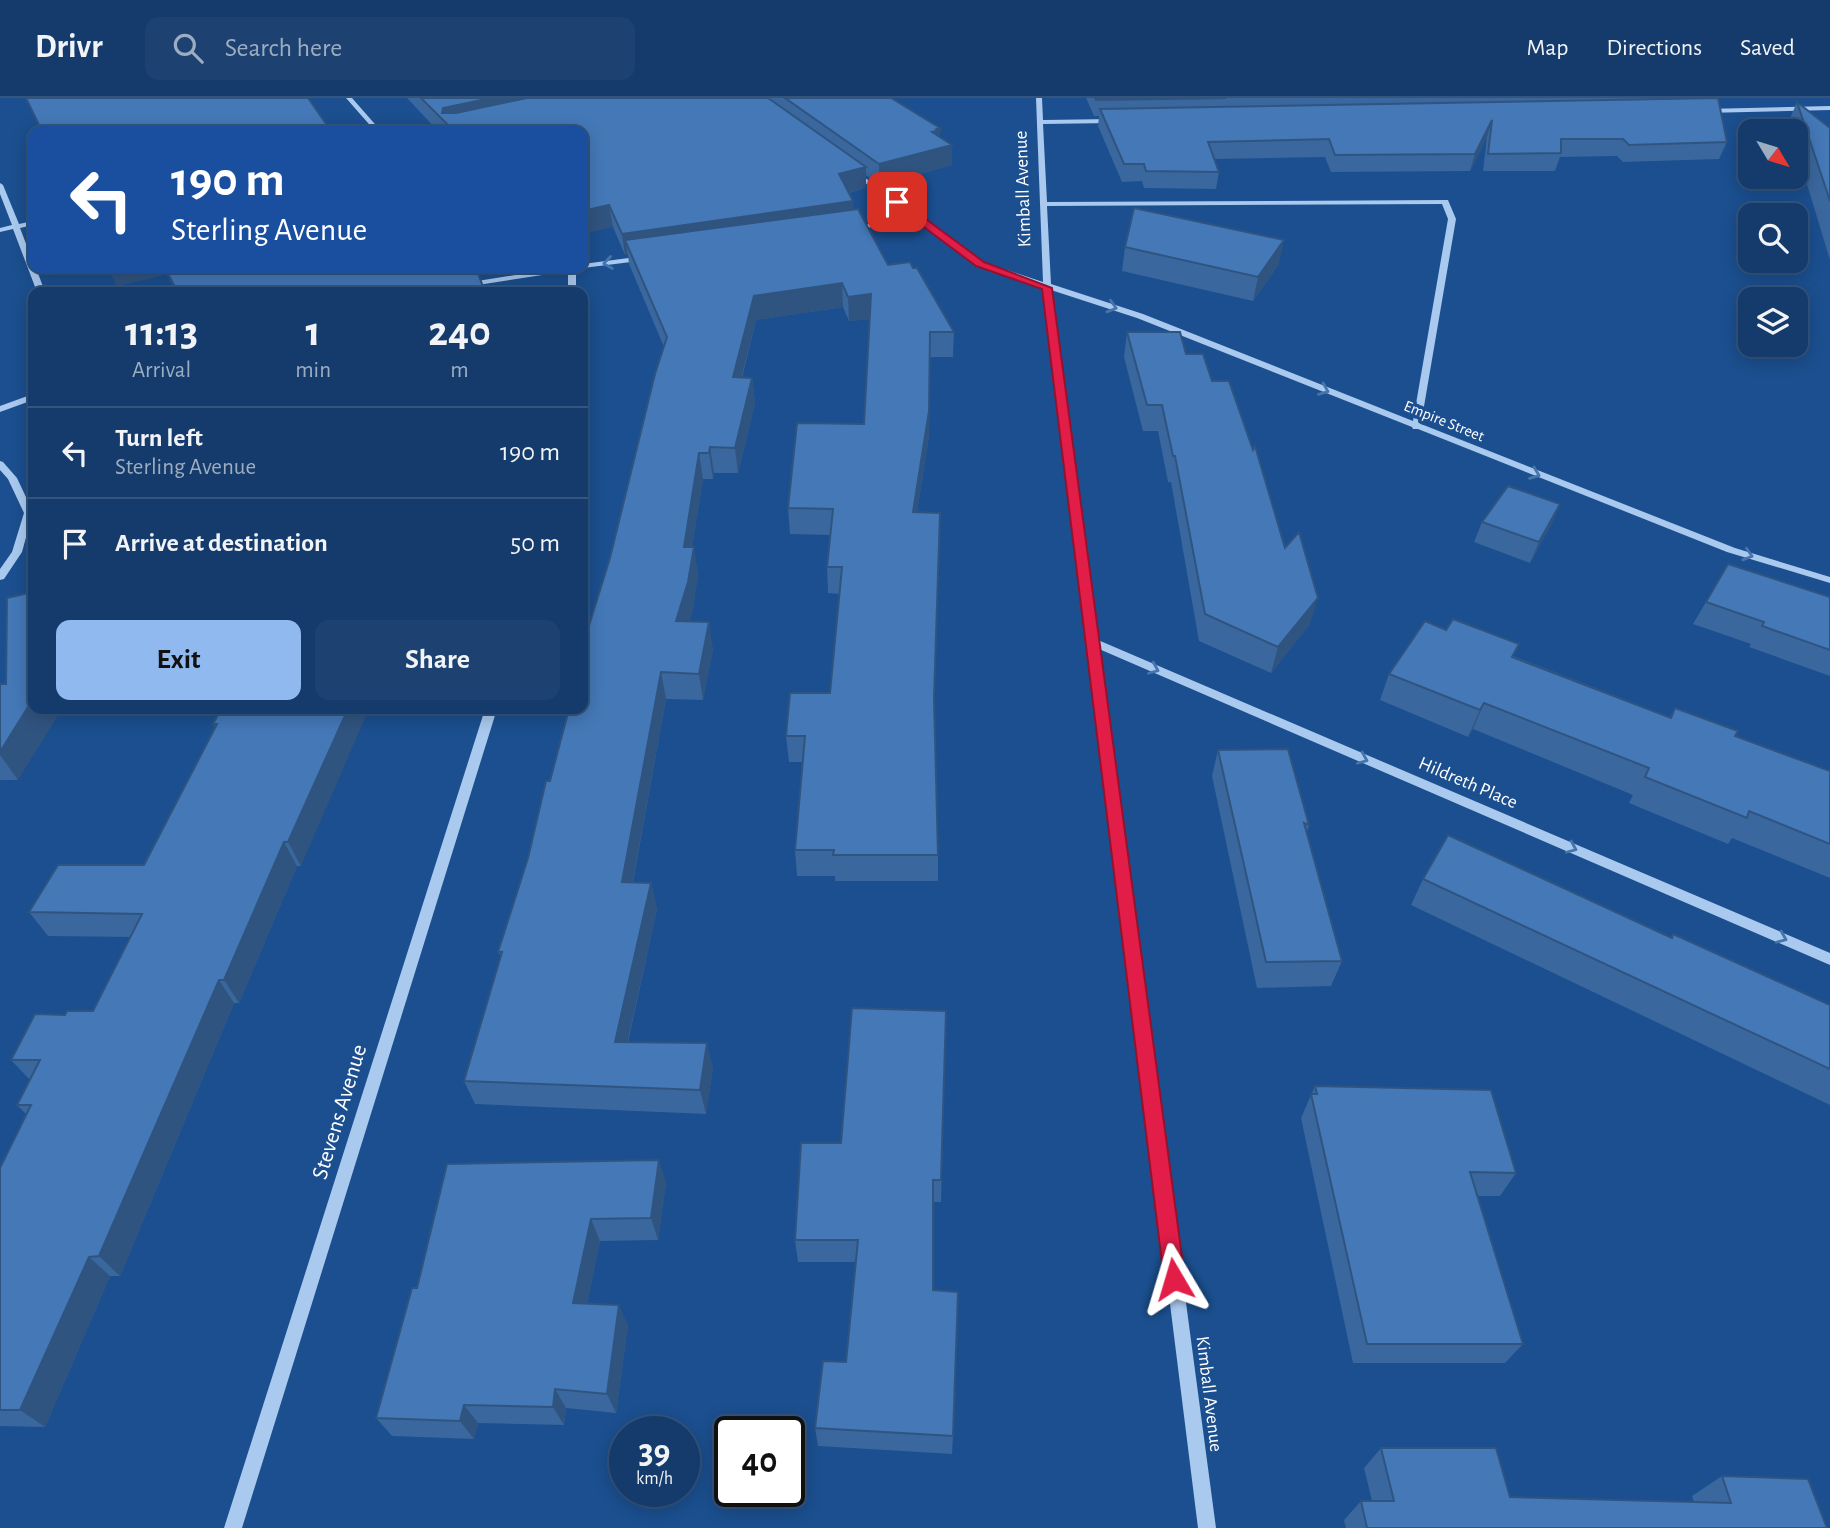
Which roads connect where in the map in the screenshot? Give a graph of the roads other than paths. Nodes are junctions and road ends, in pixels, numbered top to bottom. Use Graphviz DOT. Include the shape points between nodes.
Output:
graph roads {
  1 [pos="349,98"];
  2 [pos="1039,98"];
  3 [pos="1830,108"];
  4 [pos="1691,111"];
  5 [pos="1122,121"];
  6 [pos="1039,122"];
  7 [pos="374,126"];
  8 [pos="850,169"];
  9 [pos="0,185"];
  10 [pos="1043,204"];
  11 [pos="918,217"];
  12 [pos="28,224"];
  13 [pos="16,227"];
  14 [pos="0,230"];
  15 [pos="837,230"];
  16 [pos="650,257"];
  17 [pos="28,258"];
  18 [pos="588,265"];
  19 [pos="540,273"];
  20 [pos="457,286"];
  21 [pos="1047,288"];
  22 [pos="28,399"];
  23 [pos="0,410"];
  24 [pos="1416,426"];
  25 [pos="0,464"];
  26 [pos="28,511"];
  27 [pos="28,516"];
  28 [pos="0,577"];
  29 [pos="1830,580"];
  30 [pos="1091,642"];
  31 [pos="489,714"];
  32 [pos="1830,959"];
  33 [pos="233,1528"];
  34 [pos="1207,1528"];
  1 -- 7 [label="street"];
  2 -- 6 [label="street, Kimball Avenue"];
  3 -- 4 [label="street"];
  5 -- 6 [label="street"];
  6 -- 10 [label="street, Kimball Avenue"];
  8 -- 11 [label="street, Empire Street"];
  9 -- 13 [label="street"];
  10 -- 21 [label="street, Kimball Avenue"];
  10 -- 24 [label="street" via="1445,202 1452,219"];
  11 -- 15 [label="street"];
  11 -- 21 [label="street, Empire Street" via="980,264"];
  12 -- 13 [label="street"];
  13 -- 14 [label="street"];
  13 -- 17 [label="street"];
  16 -- 18 [label="street, one-way"];
  19 -- 20 [label="street"];
  21 -- 24 [label="street, Empire Street, one-way" via="1140,316"];
  21 -- 30 [label="street, Kimball Avenue"];
  22 -- 23 [label="street"];
  24 -- 29 [label="street, Empire Street, one-way" via="1731,550"];
  25 -- 26 [label="street"];
  27 -- 28 [label="street" via="17,552"];
  30 -- 32 [label="street, Hildreth Place, one-way"];
  30 -- 34 [label="street, Kimball Avenue"];
  31 -- 33 [label="street, Stevens Avenue"];
}
